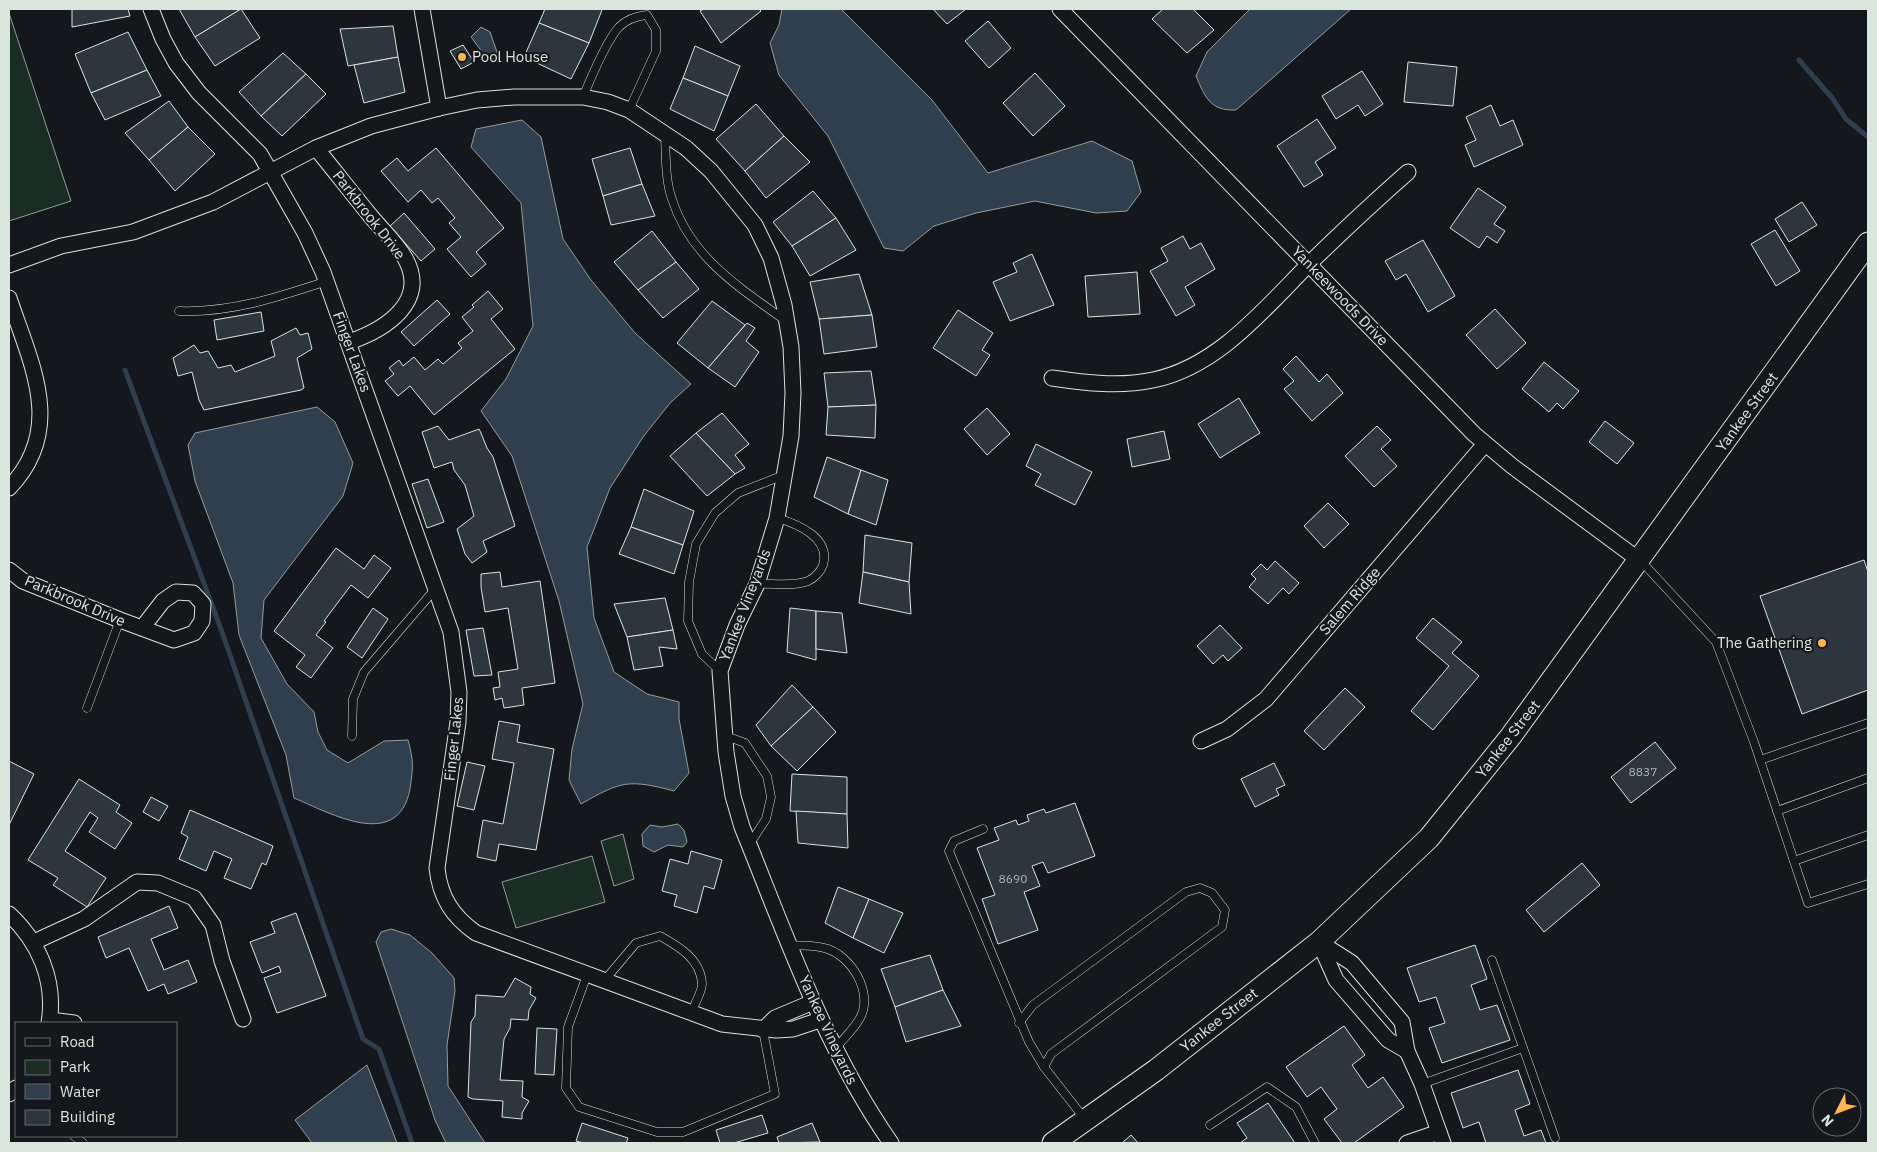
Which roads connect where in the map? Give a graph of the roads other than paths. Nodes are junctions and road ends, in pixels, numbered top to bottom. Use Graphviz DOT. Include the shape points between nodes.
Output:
graph roads {
  1 [pos="151,9"];
  2 [pos="422,9"];
  3 [pos="1070,12"];
  4 [pos="583,97"];
  5 [pos="438,108"];
  6 [pos="629,110"];
  7 [pos="665,132"];
  8 [pos="316,148"];
  9 [pos="270,172"];
  10 [pos="1408,172"];
  11 [pos="1868,243"];
  12 [pos="1309,264"];
  13 [pos="9,265"];
  14 [pos="326,281"];
  15 [pos="9,298"];
  16 [pos="179,311"];
  17 [pos="787,322"];
  18 [pos="349,342"];
  19 [pos="1052,378"];
  20 [pos="1485,444"];
  21 [pos="784,475"];
  22 [pos="9,488"];
  23 [pos="777,518"];
  24 [pos="1639,560"];
  25 [pos="9,570"];
  26 [pos="757,584"];
  27 [pos="436,588"];
  28 [pos="120,620"];
  29 [pos="142,628"];
  30 [pos="720,671"];
  31 [pos="86,708"];
  32 [pos="1868,723"];
  33 [pos="352,736"];
  34 [pos="726,736"];
  35 [pos="1201,741"];
  36 [pos="1760,760"];
  37 [pos="1868,778"];
  38 [pos="1777,811"];
  39 [pos="983,829"];
  40 [pos="1868,835"];
  41 [pos="749,845"];
  42 [pos="1794,861"];
  43 [pos="1868,884"];
  44 [pos="9,914"];
  45 [pos="34,942"];
  46 [pos="1319,942"];
  47 [pos="790,945"];
  48 [pos="1492,960"];
  49 [pos="586,975"];
  50 [pos="604,981"];
  51 [pos="813,1002"];
  52 [pos="691,1013"];
  53 [pos="244,1019"];
  54 [pos="820,1020"];
  55 [pos="49,1022"];
  56 [pos="1019,1023"];
  57 [pos="763,1030"];
  58 [pos="836,1048"];
  59 [pos="1523,1048"];
  60 [pos="1407,1051"];
  61 [pos="1044,1066"];
  62 [pos="1422,1084"];
  63 [pos="1086,1119"];
  64 [pos="1210,1125"];
  65 [pos="1441,1138"];
  66 [pos="1555,1138"];
  67 [pos="891,1143"];
  68 [pos="1053,1143"];
  69 [pos="1315,1143"];
  70 [pos="1407,1143"];
  1 -- 9 [label="street, Finger Lakes" via="162,39 176,63 199,93 260,154"];
  2 -- 5 [label="street"];
  3 -- 12 [label="street, Yankeewoods Drive"];
  4 -- 5 [label="street, Yankee Vineyards" via="514,97"];
  4 -- 6 [label="street, Yankee Vineyards"];
  4 -- 6 [label="lane" via="619,27 634,16 647,15 656,30 656,50"];
  5 -- 8 [label="street, Yankee Vineyards" via="371,126"];
  6 -- 7 [label="street, Yankee Vineyards"];
  7 -- 17 [label="street, Yankee Vineyards" via="711,171 755,225 771,258"];
  7 -- 17 [label="lane" via="671,198 684,228 705,257 731,282"];
  8 -- 9 [label="street, Yankee Vineyards"];
  8 -- 18 [label="street, Parkbrook Drive" via="404,257 412,280 406,304 398,315 370,335"];
  9 -- 13 [label="street, Yankee Vineyards" via="213,202 133,232 61,246"];
  9 -- 14 [label="street, Finger Lakes" via="306,233"];
  10 -- 12 [label="street"];
  11 -- 24 [label="street, Yankee Street"];
  12 -- 19 [label="street" via="1219,350 1177,373 1122,384"];
  12 -- 20 [label="street, Yankeewoods Drive"];
  14 -- 16 [label="lane" via="267,301 198,312"];
  14 -- 18 [label="street, Finger Lakes"];
  15 -- 22 [label="street" via="41,403 34,455"];
  17 -- 21 [label="street, Yankee Vineyards" via="793,393 792,436"];
  18 -- 27 [label="street, Finger Lakes"];
  20 -- 24 [label="street, Yankeewoods Drive"];
  20 -- 35 [label="street, Salem Ridge" via="1266,698 1227,729"];
  21 -- 23 [label="street, Yankee Vineyards"];
  21 -- 30 [label="lane" via="738,493 715,513 696,544 689,582 688,621 702,654"];
  23 -- 26 [label="street, Yankee Vineyards"];
  23 -- 26 [label="lane" via="789,521 820,541 826,556 821,571 808,581"];
  24 -- 36 [label="lane" via="1716,642"];
  24 -- 46 [label="street, Yankee Street" via="1511,736 1429,838"];
  25 -- 28 [label="street, Parkbrook Drive" via="23,581"];
  26 -- 30 [label="street, Yankee Vineyards" via="736,625"];
  27 -- 33 [label="lane" via="364,672 353,699"];
  27 -- 49 [label="street, Finger Lakes" via="451,632 459,692 458,722 437,868 444,898 457,918 476,932"];
  28 -- 29 [label="street, Parkbrook Drive"];
  28 -- 31 [label="lane"];
  30 -- 34 [label="street, Yankee Vineyards"];
  32 -- 36 [label="lane"];
  34 -- 41 [label="street, Yankee Vineyards" via="733,796"];
  34 -- 41 [label="lane" via="745,743 767,776 771,797 766,819"];
  36 -- 38 [label="lane"];
  37 -- 38 [label="lane"];
  38 -- 42 [label="lane"];
  39 -- 56 [label="lane" via="954,841 949,851"];
  40 -- 42 [label="lane"];
  41 -- 47 [label="street, Yankee Vineyards"];
  42 -- 43 [label="lane" via="1808,903"];
  44 -- 45 [label="street"];
  45 -- 53 [label="street" via="84,918 137,882 158,883 194,898 213,925 222,961"];
  45 -- 55 [label="street" via="48,980"];
  46 -- 60 [label="street" via="1336,980 1388,1040"];
  46 -- 60 [label="street" via="1352,964 1402,1022"];
  46 -- 63 [label="street, Yankee Street" via="1156,1070"];
  47 -- 51 [label="street, Yankee Vineyards"];
  47 -- 58 [label="lane" via="826,948 845,961 860,979 864,998 860,1017"];
  48 -- 59 [label="lane"];
  49 -- 50 [label="street, Finger Lakes"];
  49 -- 57 [label="lane" via="568,1027 566,1088 580,1107 657,1132 683,1132 776,1094"];
  50 -- 52 [label="street, Finger Lakes"];
  50 -- 52 [label="lane" via="636,942 660,936 682,949 697,967 702,985"];
  51 -- 54 [label="street, Yankee Vineyards"];
  51 -- 57 [label="street" via="775,1018"];
  52 -- 57 [label="street, Finger Lakes" via="722,1024"];
  54 -- 57 [label="street, Finger Lakes" via="793,1029"];
  54 -- 58 [label="street, Yankee Vineyards"];
  56 -- 61 [label="lane"];
  56 -- 61 [label="lane" via="1033,1005 1186,892 1200,888 1212,893 1225,910 1222,927 1051,1054"];
  58 -- 67 [label="street, Yankee Vineyards" via="861,1098"];
  59 -- 62 [label="lane"];
  59 -- 66 [label="lane"];
  60 -- 62 [label="street"];
  61 -- 63 [label="lane"];
  62 -- 65 [label="street"];
  63 -- 68 [label="street, Yankee Street"];
  64 -- 69 [label="lane" via="1267,1087 1296,1107"];
  65 -- 70 [label="street"];
}
